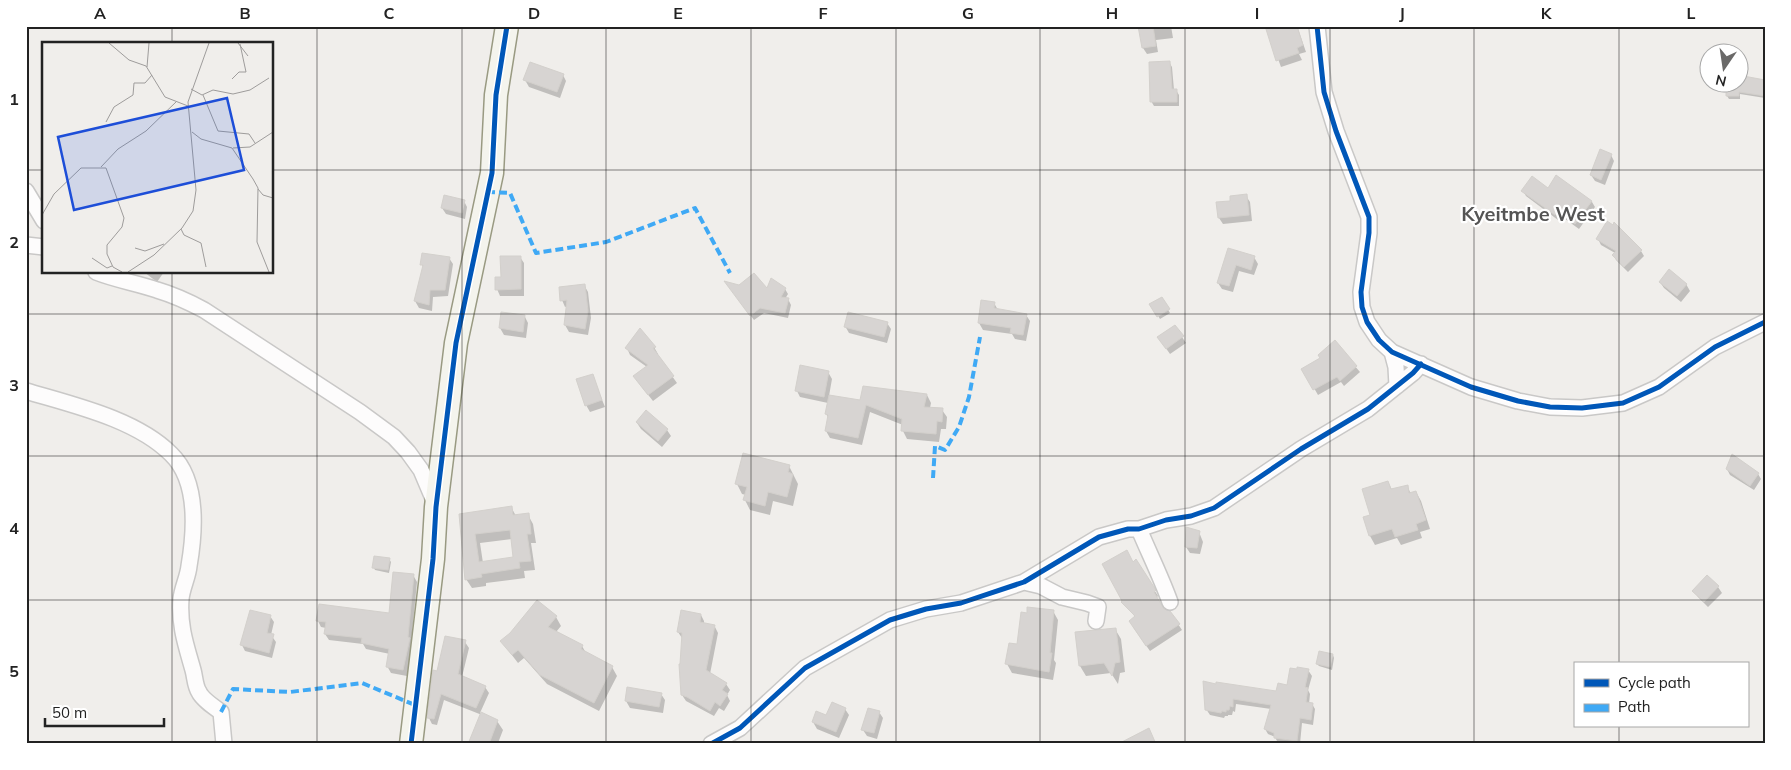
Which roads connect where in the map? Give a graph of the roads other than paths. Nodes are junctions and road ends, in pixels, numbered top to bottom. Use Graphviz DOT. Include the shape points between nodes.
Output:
graph roads {
  1 [pos="507,26"];
  2 [pos="1317,26"];
  3 [pos="26,191"];
  4 [pos="42,219"];
  5 [pos="26,245"];
  6 [pos="42,247"];
  7 [pos="101,274"];
  8 [pos="1765,322"];
  9 [pos="1392,352"];
  10 [pos="1421,364"];
  11 [pos="1397,386"];
  12 [pos="26,391"];
  13 [pos="436,507"];
  14 [pos="1139,529"];
  15 [pos="1024,582"];
  16 [pos="1170,602"];
  17 [pos="1096,621"];
  18 [pos="224,744"];
  19 [pos="411,744"];
  20 [pos="712,744"];
  1 -- 13 [label="street" via="496,95 492,173 456,343"];
  2 -- 9 [label="street" via="1324,92 1369,217 1362,307 1375,334"];
  3 -- 4 [label="street"];
  5 -- 6 [label="street"];
  7 -- 13 [label="street" via="157,290 197,306 360,412 408,452 421,470"];
  8 -- 10 [label="street" via="1714,347 1659,387 1624,403 1582,408 1518,401 1471,387"];
  9 -- 10 [label="street"];
  9 -- 11 [label="street"];
  10 -- 11 [label="street"];
  11 -- 14 [label="street" via="1368,409 1301,448 1214,508"];
  12 -- 18 [label="street" via="133,428 172,455 188,478 194,512 189,567 181,598 181,624 199,693 221,712"];
  13 -- 19 [label="street"];
  14 -- 15 [label="street" via="1128,528 1099,537"];
  14 -- 16 [label="street"];
  15 -- 17 [label="street" via="1098,607"];
  15 -- 20 [label="street" via="961,603 890,620 868,631 805,668 740,728"];
}
